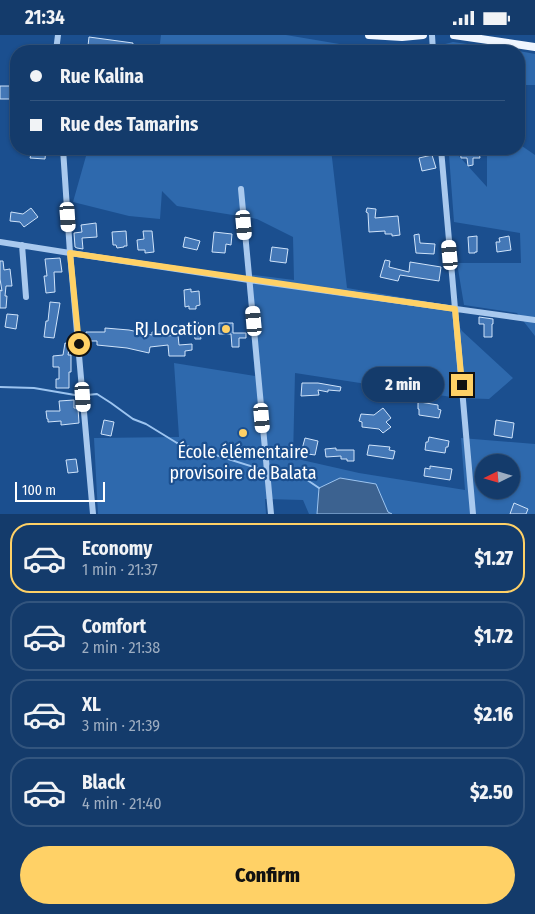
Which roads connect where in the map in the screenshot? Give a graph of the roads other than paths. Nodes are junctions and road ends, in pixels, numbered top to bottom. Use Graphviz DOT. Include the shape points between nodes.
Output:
graph roads {
  1 [pos="369,35"];
  2 [pos="423,35"];
  3 [pos="454,35"];
  4 [pos="522,45"];
  5 [pos="63,155"];
  6 [pos="442,155"];
  7 [pos="241,189"];
  8 [pos="0,242"];
  9 [pos="22,245"];
  10 [pos="70,253"];
  11 [pos="249,280"];
  12 [pos="26,297"];
  13 [pos="455,309"];
  14 [pos="535,320"];
  15 [pos="92,514"];
  16 [pos="272,514"];
  17 [pos="473,514"];
  1 -- 2 [label="main road"];
  3 -- 4 [label="main road"];
  5 -- 10 [label="street"];
  6 -- 13 [label="street"];
  7 -- 11 [label="street"];
  8 -- 9 [label="street"];
  9 -- 10 [label="street"];
  9 -- 12 [label="street"];
  10 -- 11 [label="street"];
  10 -- 15 [label="street"];
  11 -- 13 [label="street"];
  11 -- 16 [label="street"];
  13 -- 14 [label="street"];
  13 -- 17 [label="street"];
}
